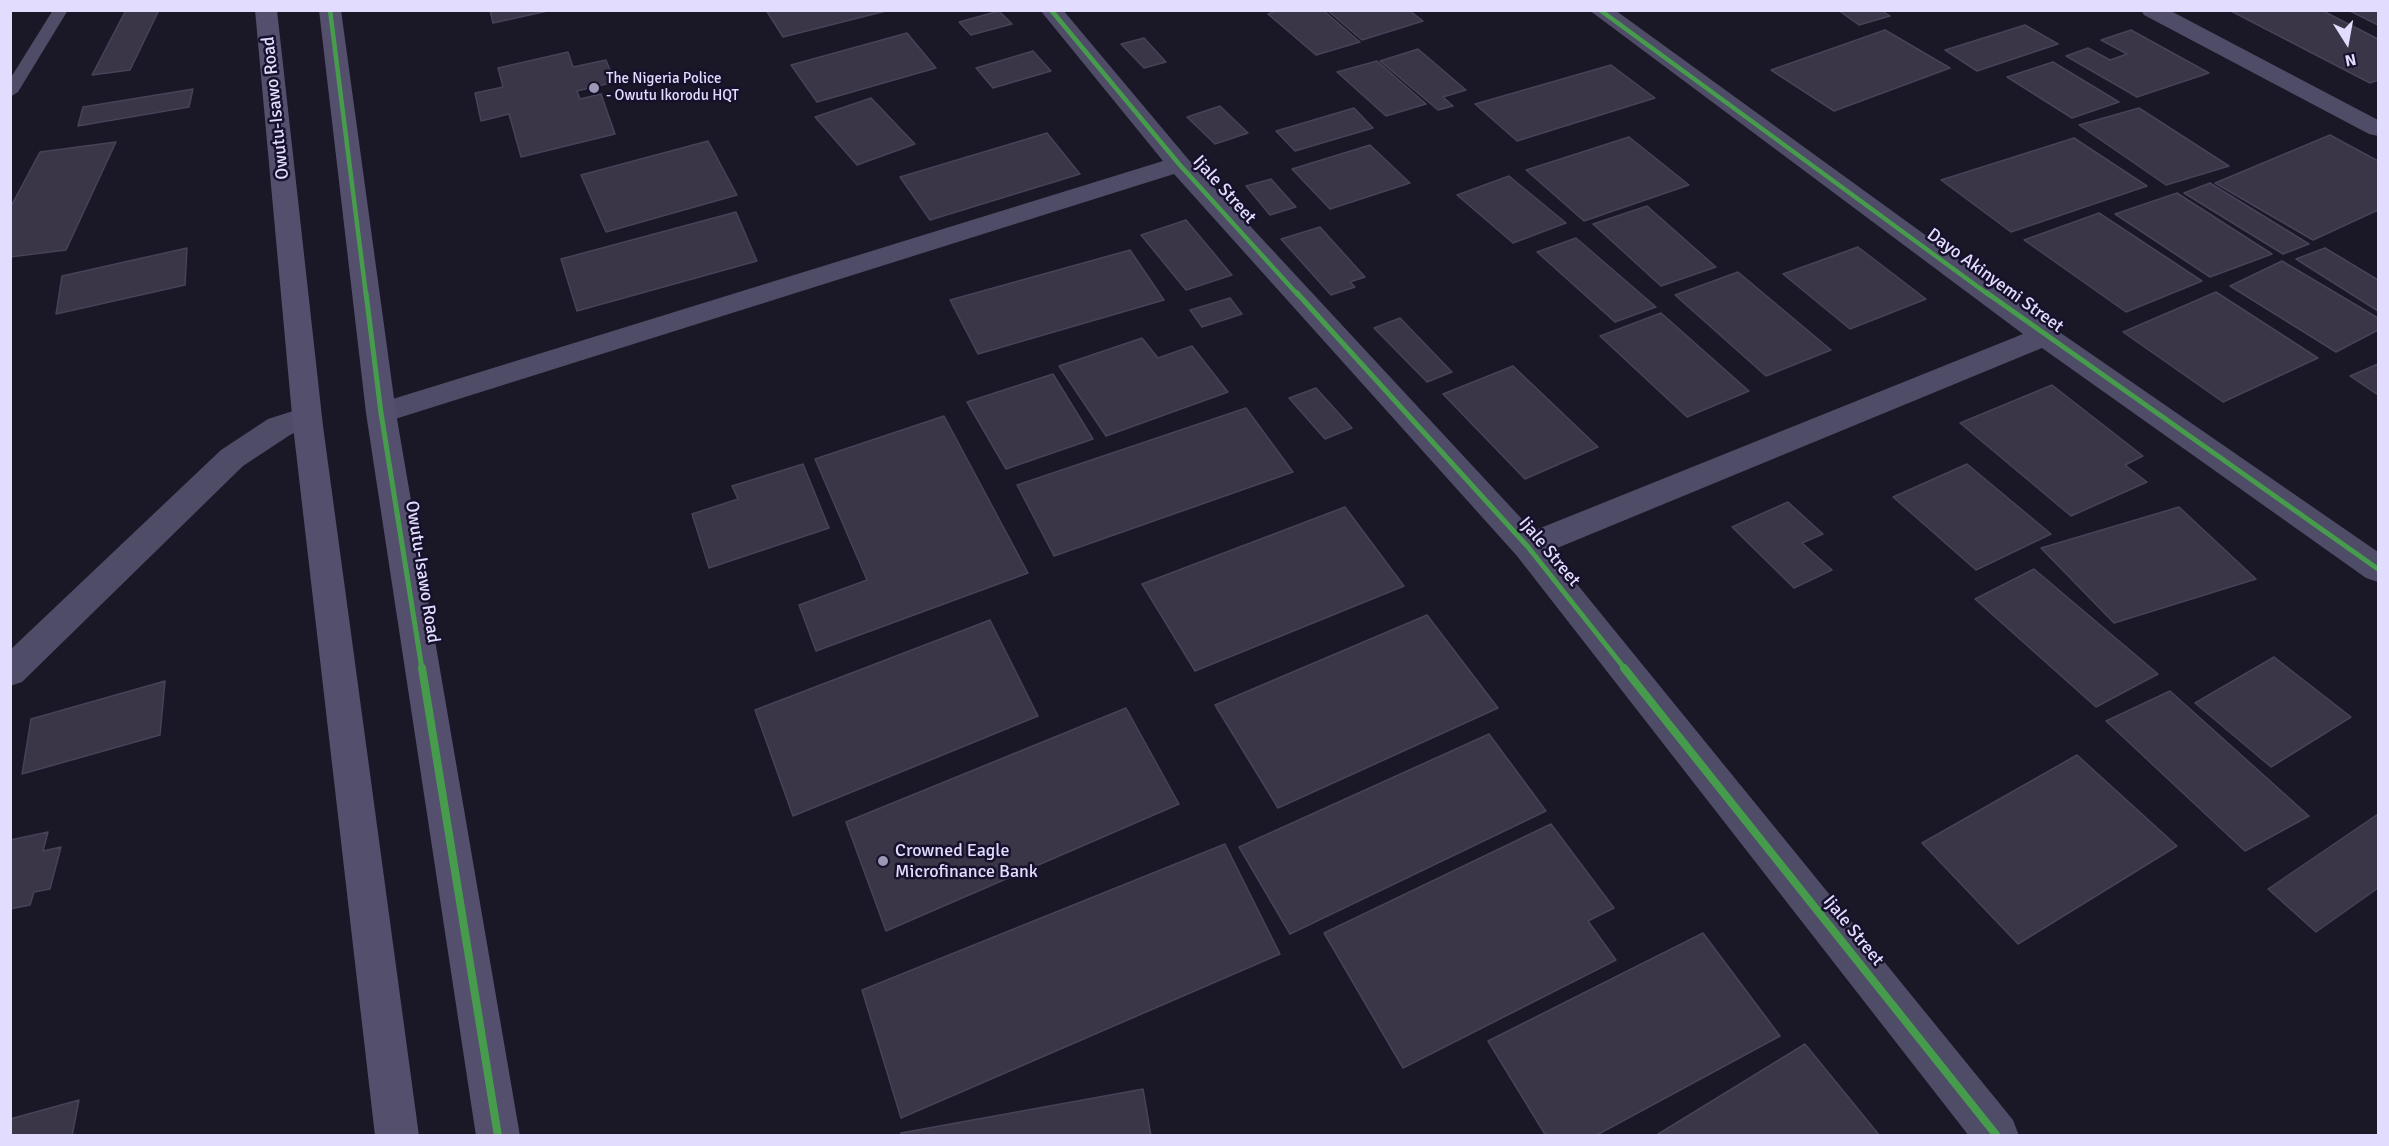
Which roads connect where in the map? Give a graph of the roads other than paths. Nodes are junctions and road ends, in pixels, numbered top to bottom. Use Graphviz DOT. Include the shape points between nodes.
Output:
graph roads {
  1 [pos="61,10"];
  2 [pos="266,10"];
  3 [pos="330,10"];
  4 [pos="1051,10"];
  5 [pos="1600,10"];
  6 [pos="2152,10"];
  7 [pos="10,92"];
  8 [pos="2379,129"];
  9 [pos="1179,164"];
  10 [pos="2045,336"];
  11 [pos="381,412"];
  12 [pos="308,426"];
  13 [pos="1528,547"];
  14 [pos="2379,569"];
  15 [pos="10,672"];
  16 [pos="397,1136"];
  17 [pos="498,1136"];
  18 [pos="1997,1136"];
  1 -- 7 [label="lane"];
  2 -- 12 [label="street, Owutu-Isawo Road"];
  3 -- 11 [label="street, Owutu-Isawo Road"];
  4 -- 9 [label="street, Ijale Street"];
  5 -- 10 [label="street, Dayo Akinyemi Street"];
  6 -- 8 [label="street"];
  9 -- 11 [label="street"];
  9 -- 13 [label="street, Ijale Street"];
  10 -- 13 [label="street"];
  10 -- 14 [label="street, Dayo Akinyemi Street"];
  11 -- 17 [label="street, Owutu-Isawo Road"];
  12 -- 15 [label="street" via="293,422 279,427 232,458"];
  12 -- 16 [label="street, Owutu-Isawo Road"];
  13 -- 18 [label="street, Ijale Street"];
}
